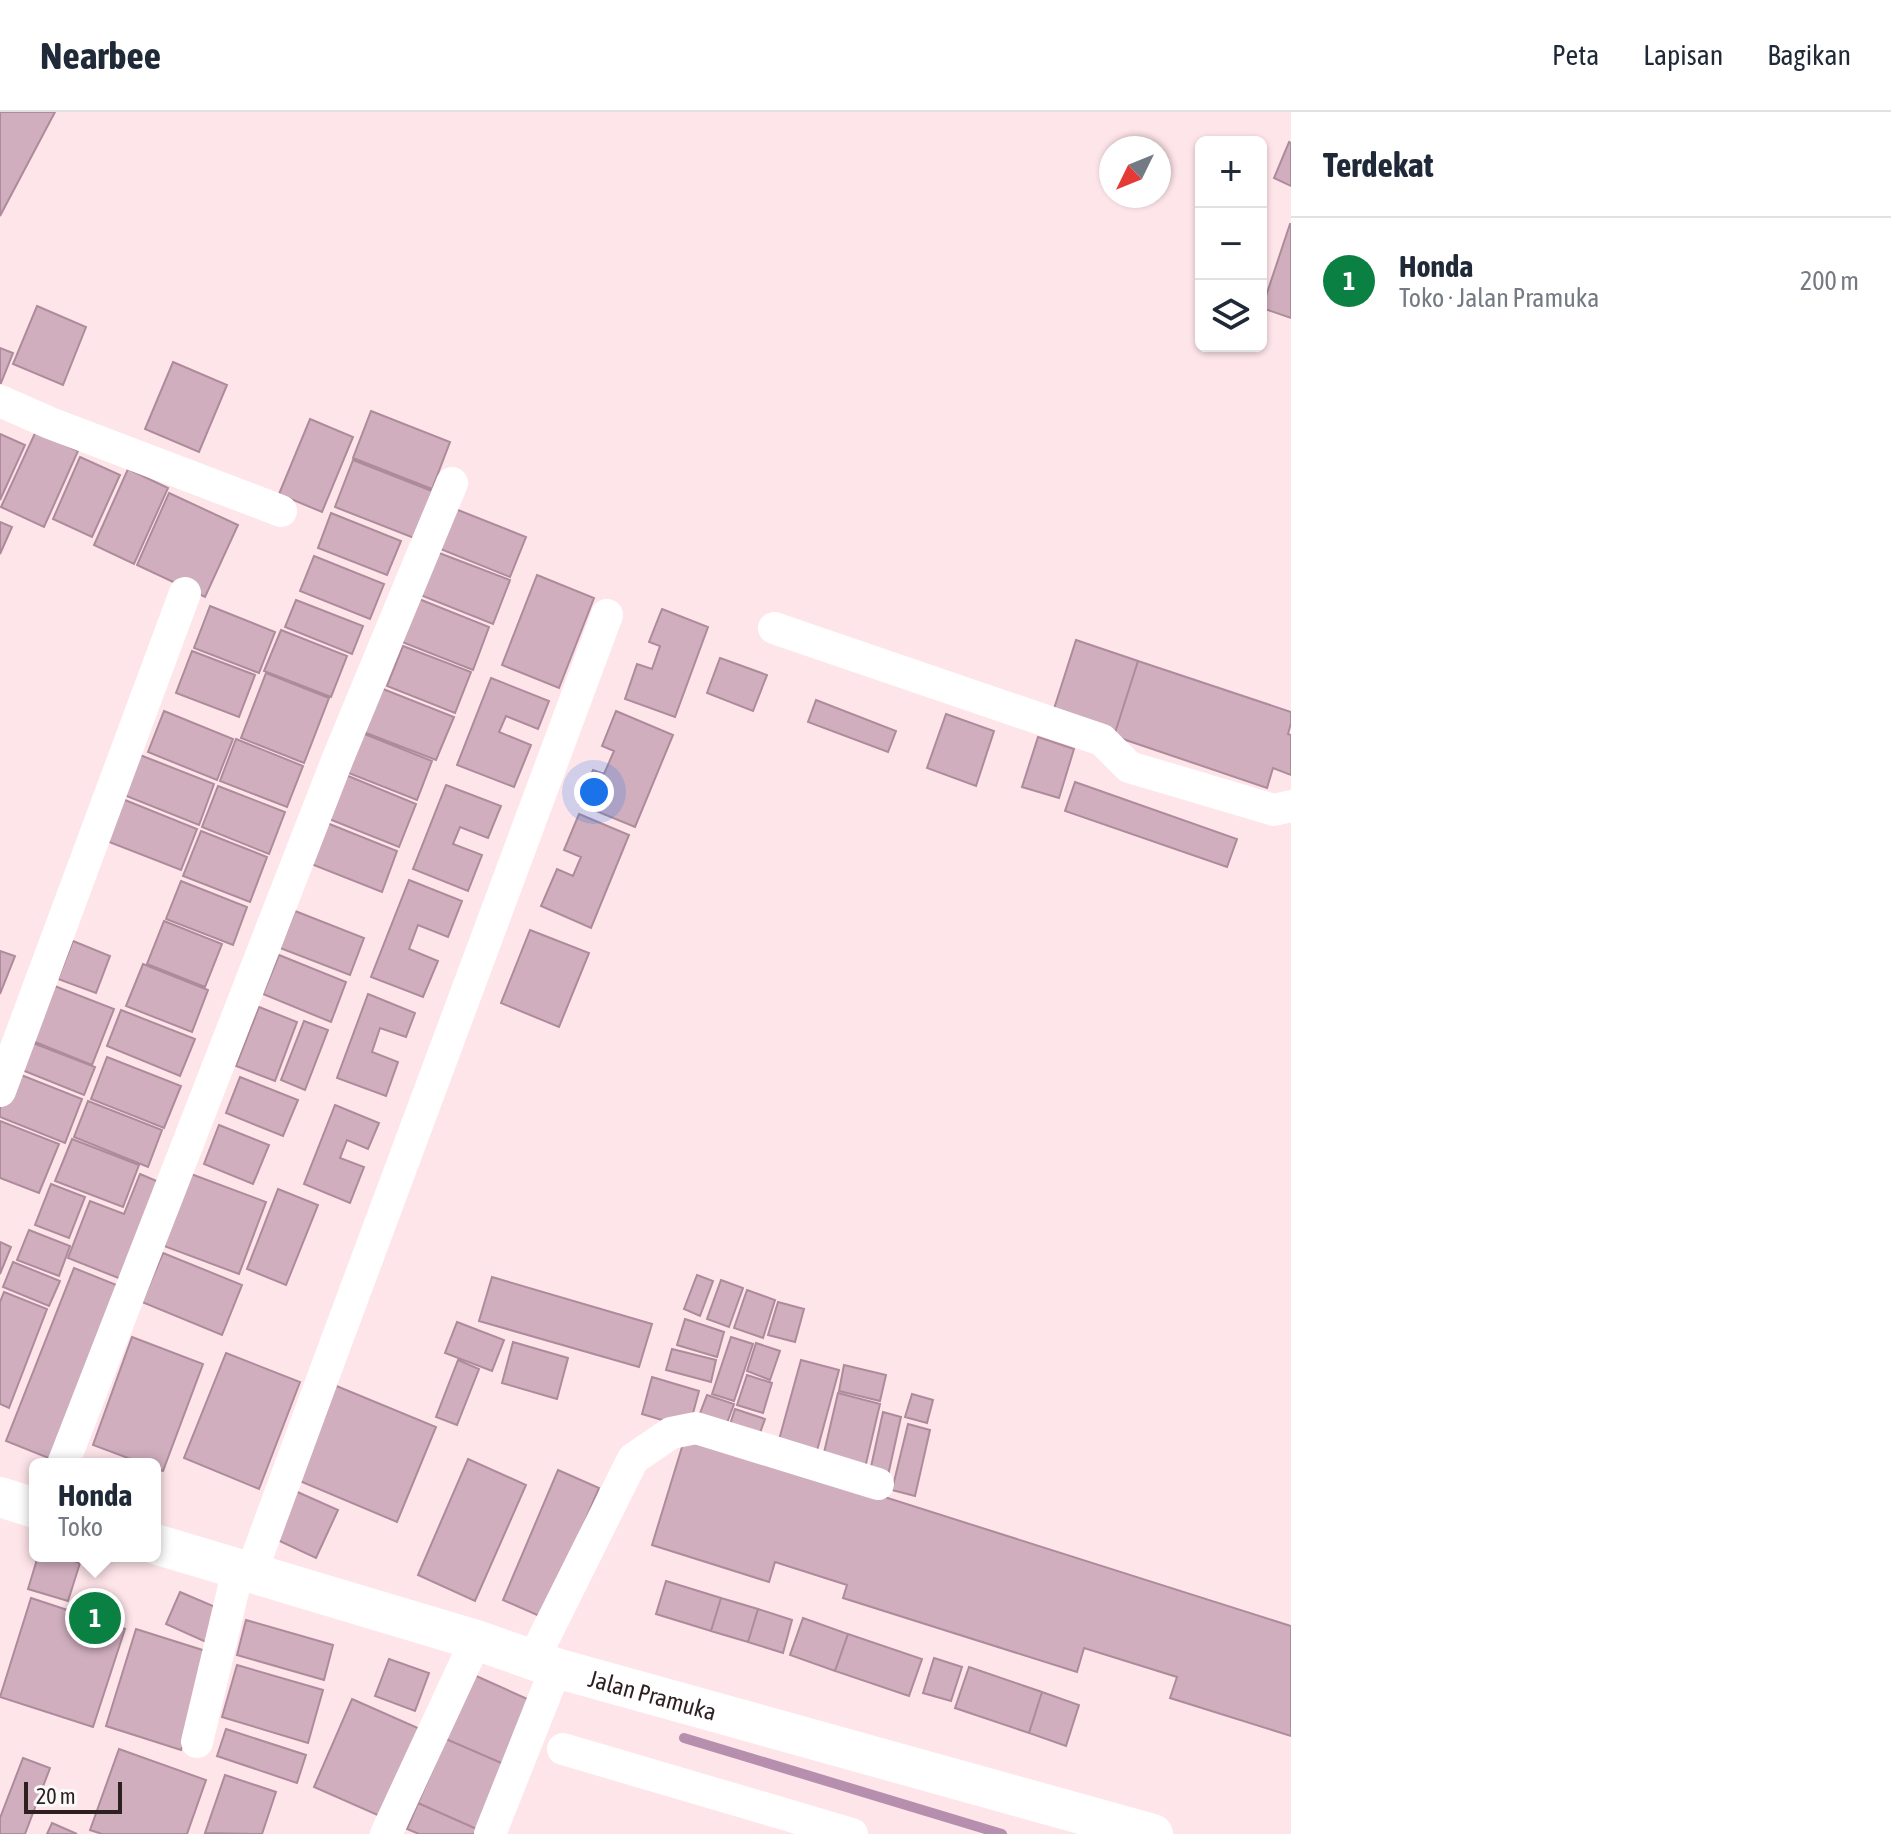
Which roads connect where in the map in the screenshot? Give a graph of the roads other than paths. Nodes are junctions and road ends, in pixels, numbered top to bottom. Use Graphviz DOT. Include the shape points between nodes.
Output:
graph roads {
  1 [pos="0,401"];
  2 [pos="452,483"];
  3 [pos="281,511"];
  4 [pos="185,593"];
  5 [pos="607,615"];
  6 [pos="774,628"];
  7 [pos="1291,806"];
  8 [pos="0,1091"];
  9 [pos="65,1458"];
  10 [pos="878,1484"];
  11 [pos="0,1497"];
  12 [pos="29,1506"];
  13 [pos="161,1546"];
  14 [pos="245,1572"];
  15 [pos="476,1640"];
  16 [pos="545,1664"];
  17 [pos="197,1742"];
  18 [pos="563,1749"];
  19 [pos="1078,1824"];
  20 [pos="1138,1832"];
  21 [pos="386,1834"];
  22 [pos="490,1834"];
  23 [pos="852,1834"];
  1 -- 3 [label="street"];
  2 -- 9 [label="street" via="338,758"];
  4 -- 8 [label="street"];
  5 -- 14 [label="street"];
  6 -- 7 [label="street" via="1102,740 1129,767 1274,810"];
  10 -- 16 [label="street" via="696,1428 671,1433 633,1459"];
  11 -- 12 [label="main road"];
  13 -- 14 [label="main road, Jalan Pramuka"];
  14 -- 15 [label="main road, Jalan Pramuka"];
  14 -- 17 [label="street"];
  15 -- 16 [label="main road, Jalan Pramuka"];
  15 -- 21 [label="street"];
  16 -- 19 [label="main road, Jalan Pramuka"];
  16 -- 22 [label="street"];
  18 -- 23 [label="street"];
  19 -- 20 [label="main road, Jalan Pramuka"];
}
